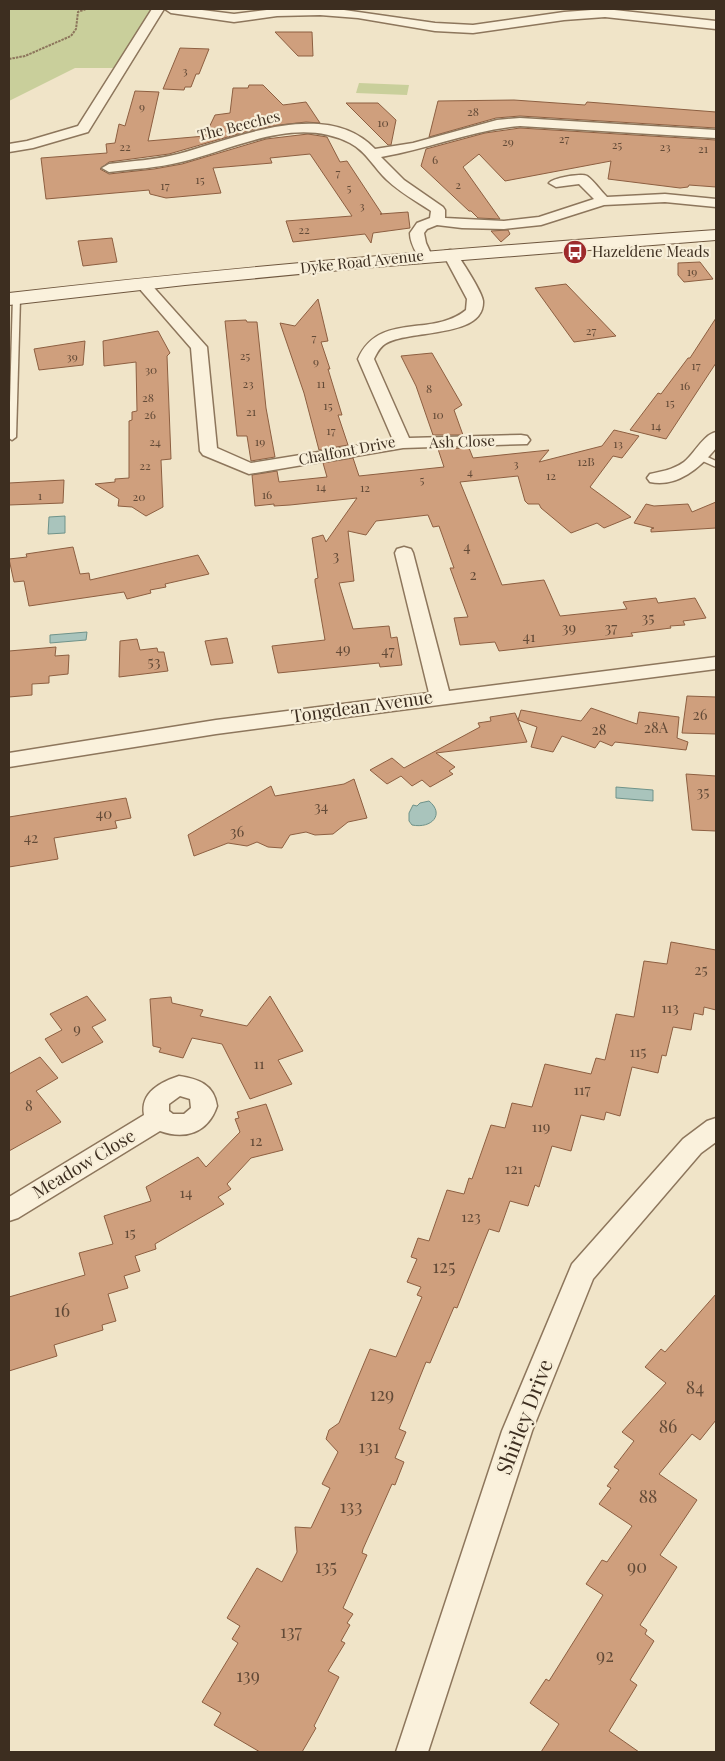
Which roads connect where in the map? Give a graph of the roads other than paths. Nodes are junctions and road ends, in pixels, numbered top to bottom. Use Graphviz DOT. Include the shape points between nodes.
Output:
graph roads {
  1 [pos="158,9"];
  2 [pos="171,9"];
  3 [pos="716,25"];
  4 [pos="716,134"];
  5 [pos="9,148"];
  6 [pos="372,154"];
  7 [pos="109,168"];
  8 [pos="556,183"];
  9 [pos="603,201"];
  10 [pos="716,203"];
  11 [pos="437,220"];
  12 [pos="716,235"];
  13 [pos="450,254"];
  14 [pos="425,256"];
  15 [pos="142,284"];
  16 [pos="12,298"];
  17 [pos="12,437"];
  18 [pos="716,437"];
  19 [pos="521,440"];
  20 [pos="403,444"];
  21 [pos="709,460"];
  22 [pos="656,478"];
  23 [pos="404,553"];
  24 [pos="716,664"];
  25 [pos="440,697"];
  26 [pos="9,760"];
  27 [pos="160,1118"];
  28 [pos="716,1128"];
  29 [pos="9,1210"];
  30 [pos="412,1752"];
  1 -- 5 [label="street" via="83,129"];
  2 -- 3 [label="street" via="234,18 276,12 320,11 473,29 605,13"];
  4 -- 6 [label="street" via="520,122 497,124 414,147"];
  6 -- 7 [label="street, The Beeches" via="357,141 336,132 304,128 272,132 178,158"];
  6 -- 11 [label="street, The Beeches" via="395,180 438,210"];
  8 -- 9 [label="street" via="582,179"];
  9 -- 10 [label="street" via="665,198"];
  9 -- 11 [label="street" via="541,221 504,225"];
  11 -- 14 [label="street" via="421,226 416,232"];
  12 -- 13 [label="street, Dyke Road Avenue"];
  13 -- 14 [label="street, Dyke Road Avenue"];
  13 -- 20 [label="street, Chalfont Drive" via="475,299 474,311 448,326 378,340 369,349 366,359"];
  14 -- 15 [label="street, Dyke Road Avenue"];
  15 -- 16 [label="street, Dyke Road Avenue"];
  15 -- 20 [label="street, Chalfont Drive" via="199,347 209,452 249,469"];
  16 -- 17 [label="lane"];
  18 -- 21 [label="street"];
  19 -- 20 [label="street, Ash Close"];
  21 -- 22 [label="street" via="668,477"];
  23 -- 25 [label="street"];
  24 -- 25 [label="street, Tongdean Avenue"];
  25 -- 26 [label="street, Tongdean Avenue" via="216,726"];
  27 -- 29 [label="street, Meadow Close"];
  28 -- 30 [label="street, Shirley Drive" via="692,1146 582,1272 517,1431"];
}
